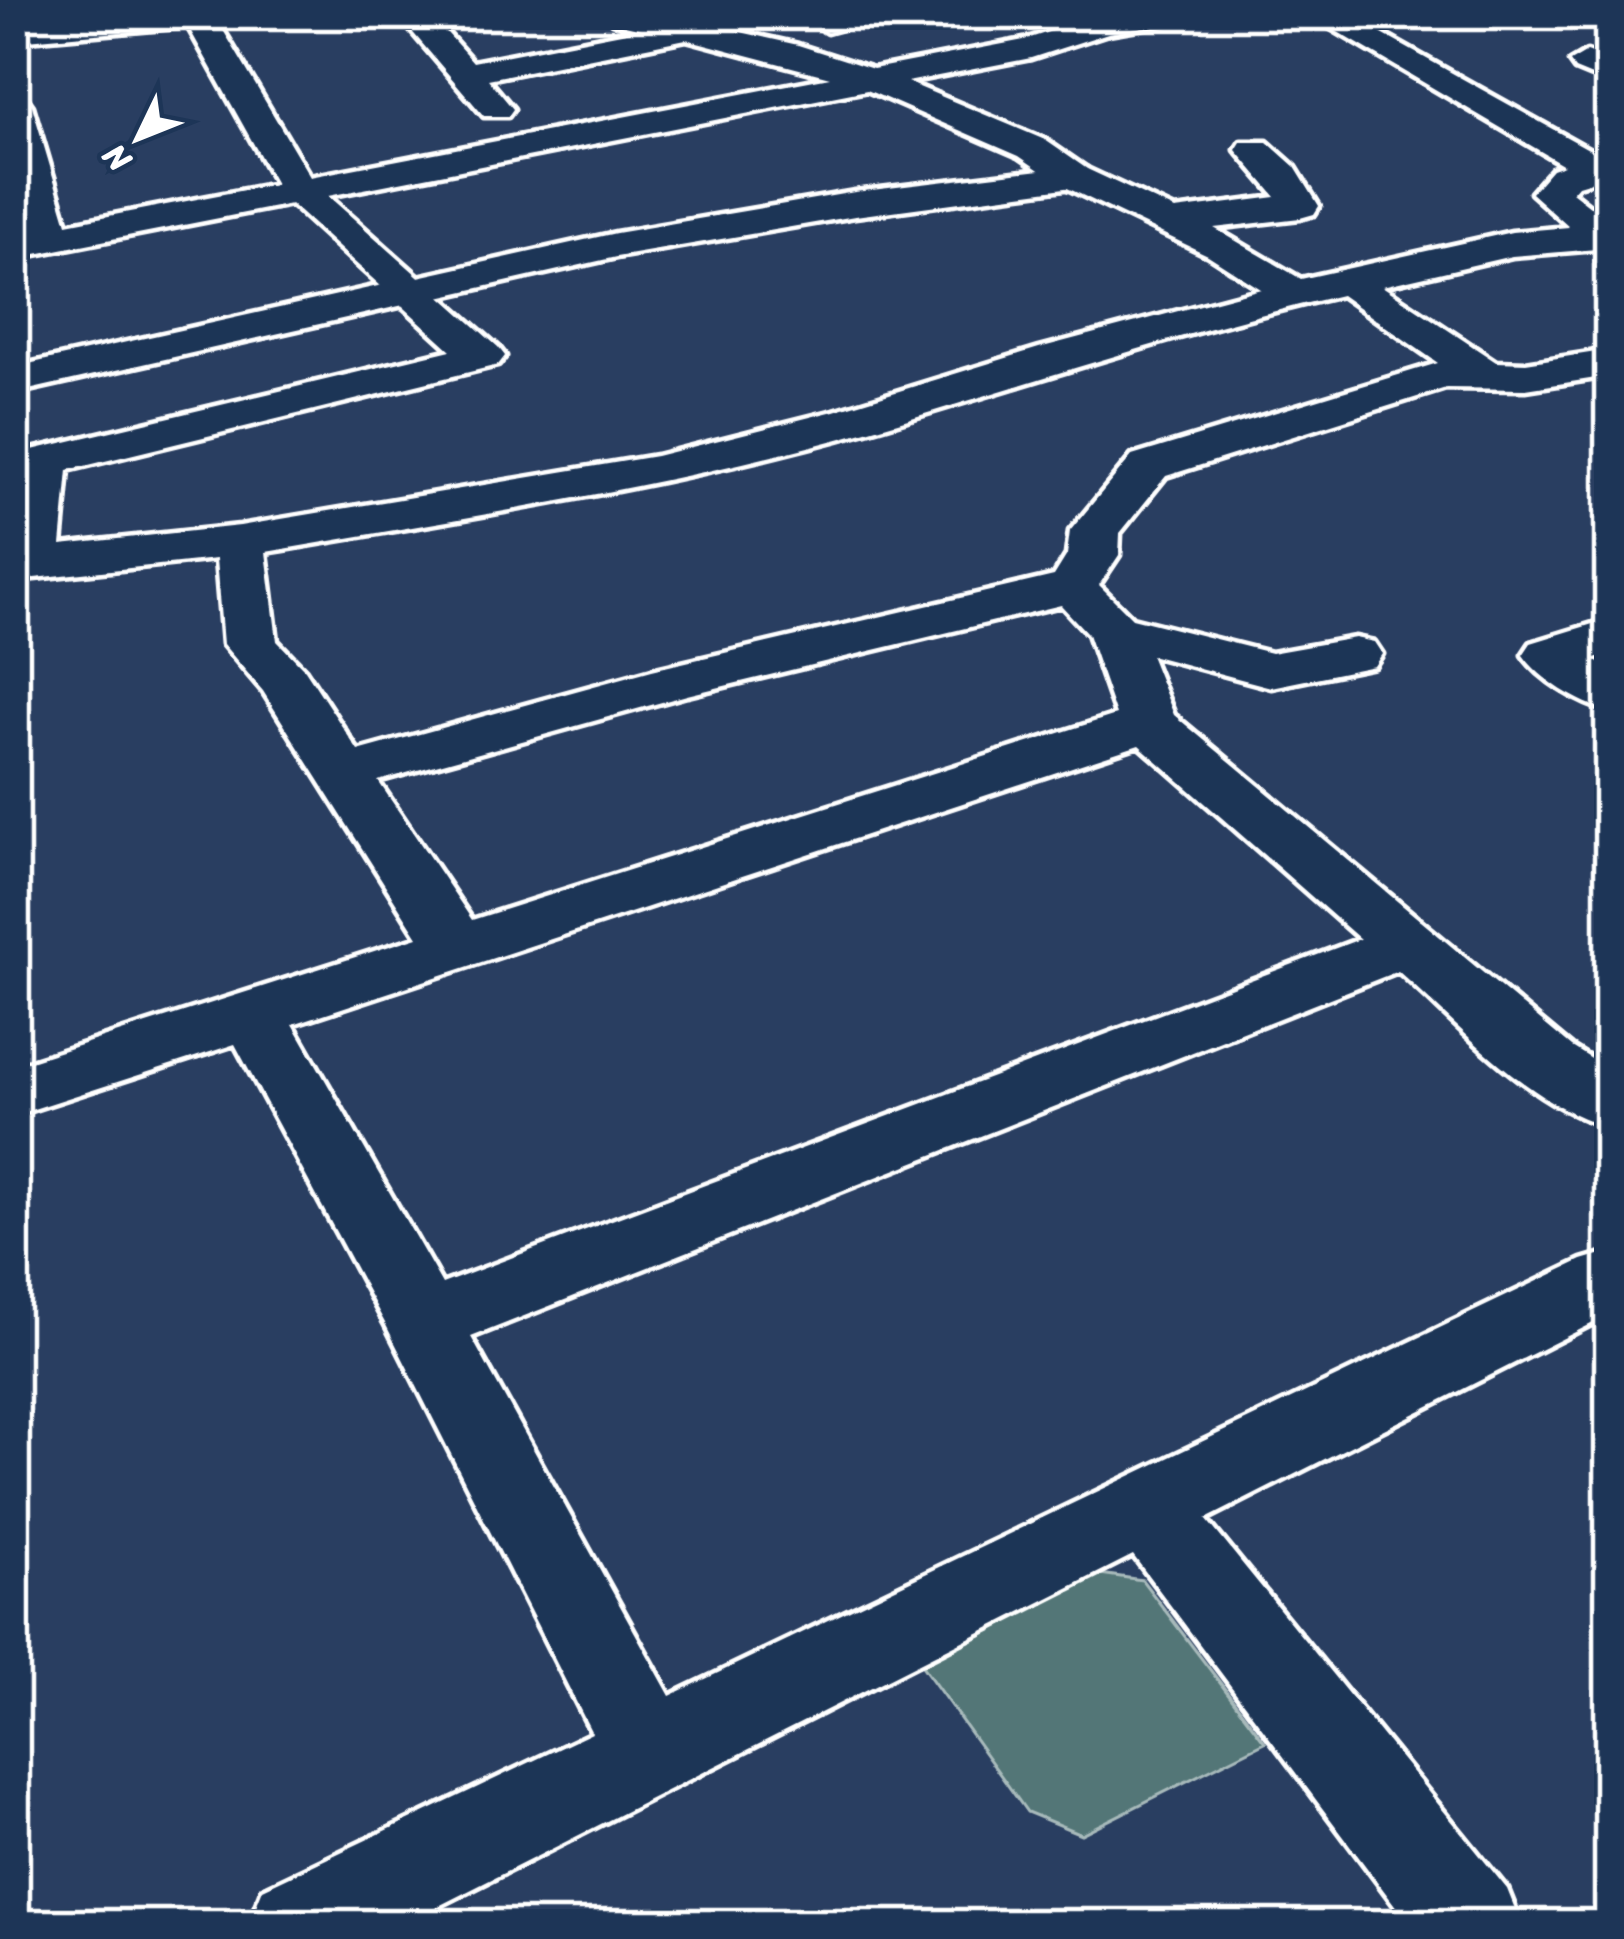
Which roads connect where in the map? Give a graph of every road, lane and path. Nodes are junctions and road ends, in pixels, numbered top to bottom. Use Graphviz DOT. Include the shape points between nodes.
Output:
graph roads {
  1 [pos="200,15"];
  2 [pos="414,15"];
  3 [pos="623,15"];
  4 [pos="732,15"];
  5 [pos="1162,15"];
  6 [pos="1325,15"];
  7 [pos="15,31"];
  8 [pos="682,31"];
  9 [pos="465,74"];
  10 [pos="868,77"];
  11 [pos="15,106"];
  12 [pos="526,143"];
  13 [pos="1254,150"];
  14 [pos="1602,167"];
  15 [pos="1074,177"];
  16 [pos="300,192"];
  17 [pos="1172,222"];
  18 [pos="1606,236"];
  19 [pos="33,243"];
  20 [pos="1352,283"];
  21 [pos="409,291"];
  22 [pos="1295,293"];
  23 [pos="1609,363"];
  24 [pos="1480,372"];
  25 [pos="15,380"];
  26 [pos="240,541"];
  27 [pos="25,564"];
  28 [pos="1072,587"];
  29 [pos="1112,629"];
  30 [pos="1609,635"];
  31 [pos="1355,654"];
  32 [pos="1609,694"];
  33 [pos="1148,723"];
  34 [pos="344,773"];
  35 [pos="1405,945"];
  36 [pos="457,947"];
  37 [pos="253,1013"];
  38 [pos="15,1091"];
  39 [pos="1609,1102"];
  40 [pos="1609,1280"];
  41 [pos="424,1323"];
  42 [pos="1147,1508"];
  43 [pos="650,1751"];
  44 [pos="299,1924"];
  45 [pos="1471,1924"];
  1 -- 7 [label="street"];
  1 -- 16 [label="street"];
  2 -- 9 [label="street"];
  3 -- 8 [label="street"];
  4 -- 8 [label="street"];
  5 -- 10 [label="street"];
  6 -- 14 [label="street"];
  8 -- 9 [label="street"];
  8 -- 10 [label="street"];
  9 -- 12 [label="street"];
  10 -- 12 [label="street"];
  10 -- 15 [label="street" via="1032,148"];
  11 -- 19 [label="street"];
  12 -- 16 [label="street"];
  13 -- 17 [label="street" via="1300,206"];
  14 -- 18 [label="street" via="1565,177 1550,193"];
  15 -- 17 [label="street"];
  15 -- 21 [label="street" via="737,223"];
  16 -- 19 [label="street"];
  16 -- 21 [label="street"];
  17 -- 22 [label="street"];
  18 -- 20 [label="street" via="1512,244"];
  20 -- 22 [label="street"];
  20 -- 24 [label="street"];
  21 -- 25 [label="street"];
  21 -- 27 [label="street" via="484,356 45,460"];
  22 -- 26 [label="street" via="656,470"];
  23 -- 24 [label="street" via="1526,376"];
  24 -- 28 [label="street" via="1443,375 1149,466 1095,531 1093,555"];
  26 -- 27 [label="street"];
  26 -- 34 [label="street" via="250,644 286,682"];
  28 -- 29 [label="street"];
  28 -- 34 [label="street" via="672,682"];
  29 -- 31 [label="street" via="1270,670"];
  29 -- 33 [label="street"];
  30 -- 32 [label="street" via="1550,655"];
  33 -- 35 [label="street"];
  33 -- 36 [label="street"];
  34 -- 36 [label="street"];
  35 -- 39 [label="street" via="1547,1064"];
  35 -- 41 [label="street"];
  36 -- 37 [label="street"];
  37 -- 38 [label="street"];
  37 -- 41 [label="street"];
  40 -- 42 [label="street"];
  41 -- 43 [label="street"];
  42 -- 43 [label="street"];
  42 -- 45 [label="street"];
  43 -- 44 [label="street"];
}
